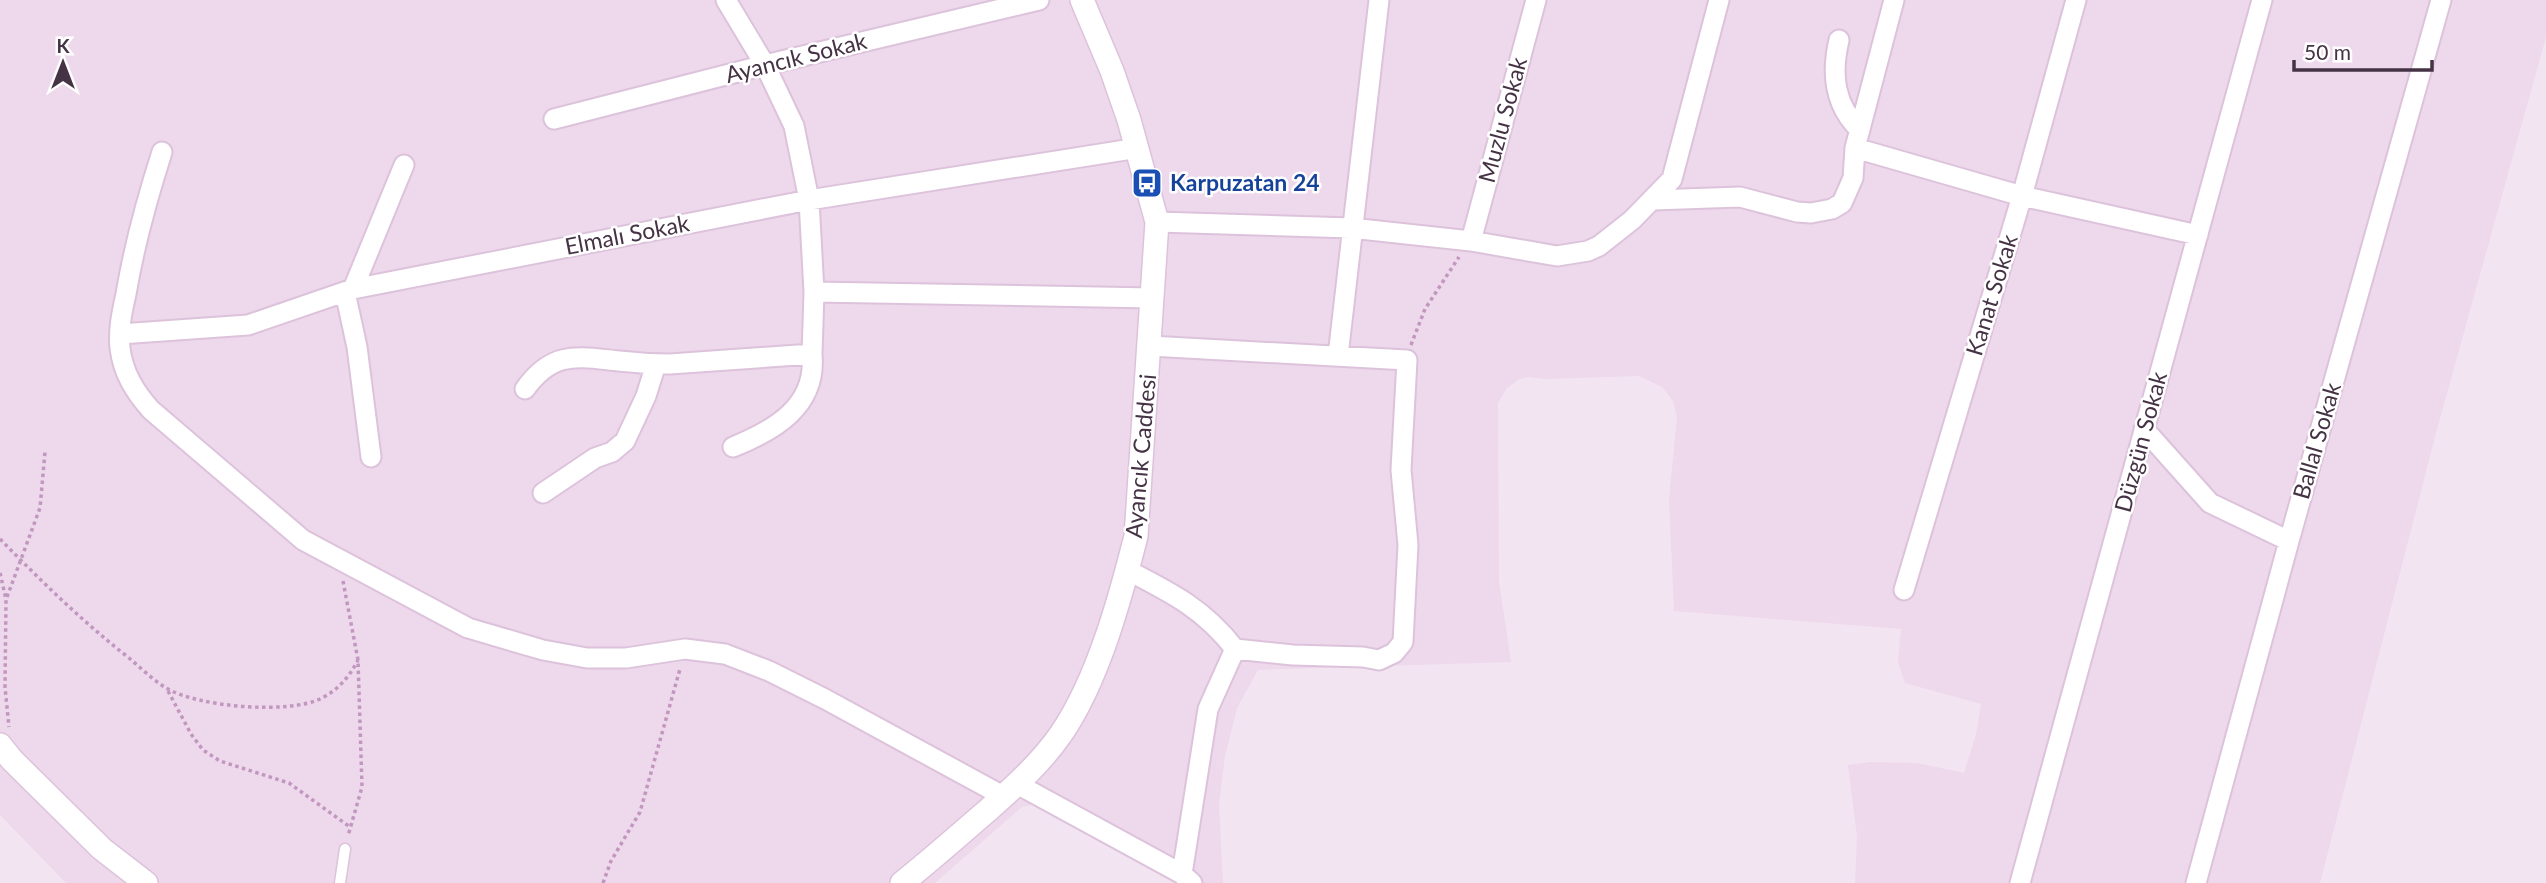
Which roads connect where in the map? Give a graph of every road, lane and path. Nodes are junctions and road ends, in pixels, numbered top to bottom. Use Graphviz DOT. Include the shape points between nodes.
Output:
graph roads {
  1 [pos="726,0"];
  2 [pos="1039,0"];
  3 [pos="1082,0"];
  4 [pos="1379,0"];
  5 [pos="1536,0"];
  6 [pos="1719,0"];
  7 [pos="1894,0"];
  8 [pos="2076,0"];
  9 [pos="2262,0"];
  10 [pos="2441,0"];
  11 [pos="1839,40"];
  12 [pos="765,65"];
  13 [pos="554,119"];
  14 [pos="1857,139"];
  15 [pos="1138,148"];
  16 [pos="162,152"];
  17 [pos="404,165"];
  18 [pos="2022,196"];
  19 [pos="809,200"];
  20 [pos="1653,200"];
  21 [pos="1157,222"];
  22 [pos="1351,228"];
  23 [pos="2198,235"];
  24 [pos="1471,241"];
  25 [pos="349,290"];
  26 [pos="814,292"];
  27 [pos="1153,298"];
  28 [pos="120,334"];
  29 [pos="1150,346"];
  30 [pos="812,354"];
  31 [pos="1338,356"];
  32 [pos="1407,360"];
  33 [pos="656,364"];
  34 [pos="525,389"];
  35 [pos="2144,429"];
  36 [pos="733,447"];
  37 [pos="45,452"];
  38 [pos="371,457"];
  39 [pos="543,493"];
  40 [pos="0,539"];
  41 [pos="2289,541"];
  42 [pos="338,559"];
  43 [pos="21,560"];
  44 [pos="1127,570"];
  45 [pos="0,573"];
  46 [pos="1904,590"];
  47 [pos="6,599"];
  48 [pos="685,649"];
  49 [pos="1235,649"];
  50 [pos="358,660"];
  51 [pos="167,689"];
  52 [pos="6,752"];
  53 [pos="1010,790"];
  54 [pos="350,828"];
  55 [pos="345,849"];
  56 [pos="1187,878"];
  57 [pos="146,883"];
  58 [pos="340,883"];
  59 [pos="603,883"];
  60 [pos="902,883"];
  61 [pos="2020,883"];
  62 [pos="2196,883"];
  1 -- 12 [label="street"];
  2 -- 12 [label="street, Ayancık Sokak"];
  3 -- 15 [label="street, Ayancık Caddesi"];
  4 -- 22 [label="street"];
  5 -- 24 [label="street, Muzlu Sokak"];
  6 -- 20 [label="street" via="1672,179"];
  7 -- 14 [label="street"];
  8 -- 18 [label="street, Kanat Sokak"];
  9 -- 23 [label="street, Düzgün Sokak"];
  10 -- 41 [label="street, Ballal Sokak"];
  11 -- 14 [label="street" via="1834,70 1837,95"];
  12 -- 13 [label="street, Ayancık Sokak"];
  12 -- 19 [label="street" via="794,126"];
  14 -- 18 [label="street"];
  14 -- 20 [label="street" via="1846,198 1828,210 1797,212 1740,197"];
  15 -- 19 [label="street, Elmalı Sokak"];
  15 -- 21 [label="street, Ayancık Caddesi"];
  16 -- 28 [label="street" via="138,233"];
  17 -- 25 [label="street"];
  18 -- 23 [label="street"];
  18 -- 46 [label="street, Kanat Sokak"];
  19 -- 25 [label="street, Elmalı Sokak"];
  19 -- 26 [label="street"];
  20 -- 24 [label="street" via="1599,246 1577,254 1557,256"];
  21 -- 22 [label="street"];
  21 -- 27 [label="street, Ayancık Caddesi"];
  22 -- 24 [label="street"];
  22 -- 31 [label="street"];
  23 -- 35 [label="street, Düzgün Sokak"];
  24 -- 32 [label="path" via="1425,309"];
  25 -- 28 [label="street, Elmalı Sokak" via="248,326"];
  25 -- 38 [label="street"];
  26 -- 27 [label="street"];
  26 -- 30 [label="street"];
  27 -- 29 [label="street, Ayancık Caddesi"];
  28 -- 42 [label="street" via="127,375 151,410 303,540"];
  29 -- 31 [label="street"];
  29 -- 44 [label="street, Ayancık Caddesi" via="1136,536"];
  30 -- 33 [label="street"];
  30 -- 36 [label="street" via="812,379 802,401 776,424"];
  31 -- 32 [label="street"];
  32 -- 49 [label="street" via="1401,470 1408,545 1405,635 1399,648 1379,660"];
  33 -- 34 [label="street" via="566,358 543,369"];
  33 -- 39 [label="street" via="625,440"];
  35 -- 41 [label="street" via="2210,503"];
  35 -- 61 [label="street, Düzgün Sokak"];
  37 -- 43 [label="path" via="40,508"];
  40 -- 43 [label="path"];
  41 -- 62 [label="street, Ballal Sokak"];
  42 -- 48 [label="street" via="468,628 543,650 609,659"];
  42 -- 50 [label="path"];
  43 -- 47 [label="path"];
  43 -- 51 [label="path" via="80,618"];
  44 -- 49 [label="street" via="1191,605"];
  44 -- 53 [label="street, Ayancık Caddesi" via="1102,648 1074,712 1047,752"];
  45 -- 47 [label="path"];
  47 -- 52 [label="path"];
  48 -- 53 [label="street" via="725,654 769,671"];
  48 -- 59 [label="path" via="640,812"];
  49 -- 56 [label="street" via="1208,709"];
  50 -- 51 [label="path" via="336,690 317,701 293,706 229,704"];
  50 -- 54 [label="path" via="362,787"];
  51 -- 54 [label="path" via="196,742 211,756 289,783"];
  52 -- 57 [label="street" via="102,849"];
  53 -- 56 [label="street"];
  53 -- 60 [label="street, Ayancık Caddesi"];
  54 -- 55 [label="path"];
  55 -- 58 [label="lane"];
}
